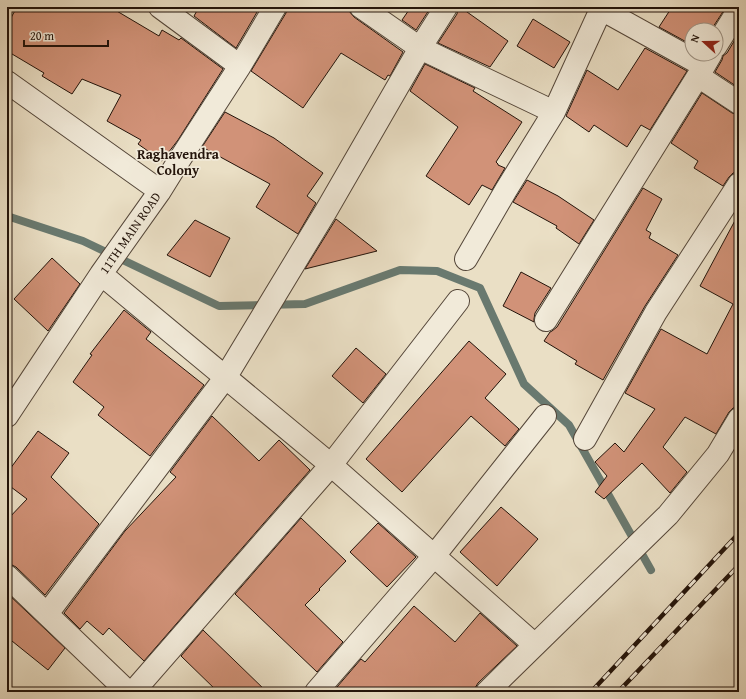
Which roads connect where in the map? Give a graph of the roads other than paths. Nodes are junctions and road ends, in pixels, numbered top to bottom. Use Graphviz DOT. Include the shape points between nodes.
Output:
graph roads {
  1 [pos="160,7"];
  2 [pos="275,7"];
  3 [pos="361,7"];
  4 [pos="446,7"];
  5 [pos="601,8"];
  6 [pos="739,9"];
  7 [pos="724,33"];
  8 [pos="420,48"];
  9 [pos="704,65"];
  10 [pos="240,66"];
  11 [pos="7,82"];
  12 [pos="739,103"];
  13 [pos="554,112"];
  14 [pos="739,184"];
  15 [pos="160,191"];
  16 [pos="466,259"];
  17 [pos="101,274"];
  18 [pos="458,301"];
  19 [pos="546,320"];
  20 [pos="225,378"];
  21 [pos="10,403"];
  22 [pos="545,416"];
  23 [pos="739,419"];
  24 [pos="585,439"];
  25 [pos="331,465"];
  26 [pos="434,556"];
  27 [pos="7,576"];
  28 [pos="46,614"];
  29 [pos="535,645"];
  30 [pos="128,692"];
  31 [pos="133,692"];
  32 [pos="316,692"];
  33 [pos="487,692"];
  1 -- 10 [label="street"];
  2 -- 10 [label="street, 11TH MAIN ROAD"];
  3 -- 8 [label="street"];
  4 -- 8 [label="street"];
  5 -- 9 [label="street"];
  5 -- 13 [label="street"];
  6 -- 7 [label="street"];
  8 -- 13 [label="street"];
  8 -- 20 [label="street"];
  9 -- 12 [label="street"];
  9 -- 19 [label="street"];
  10 -- 15 [label="street, 11TH MAIN ROAD"];
  11 -- 15 [label="street"];
  13 -- 16 [label="street"];
  14 -- 24 [label="street" via="656,312"];
  15 -- 17 [label="street, 11TH MAIN ROAD"];
  17 -- 20 [label="street"];
  17 -- 21 [label="street, 11TH MAIN ROAD"];
  18 -- 25 [label="street"];
  20 -- 25 [label="street"];
  20 -- 28 [label="street"];
  22 -- 26 [label="street"];
  23 -- 29 [label="street" via="718,454 668,515"];
  25 -- 26 [label="street"];
  25 -- 31 [label="street"];
  26 -- 29 [label="street"];
  26 -- 32 [label="street"];
  27 -- 28 [label="street"];
  28 -- 30 [label="street"];
  29 -- 33 [label="street"];
}
